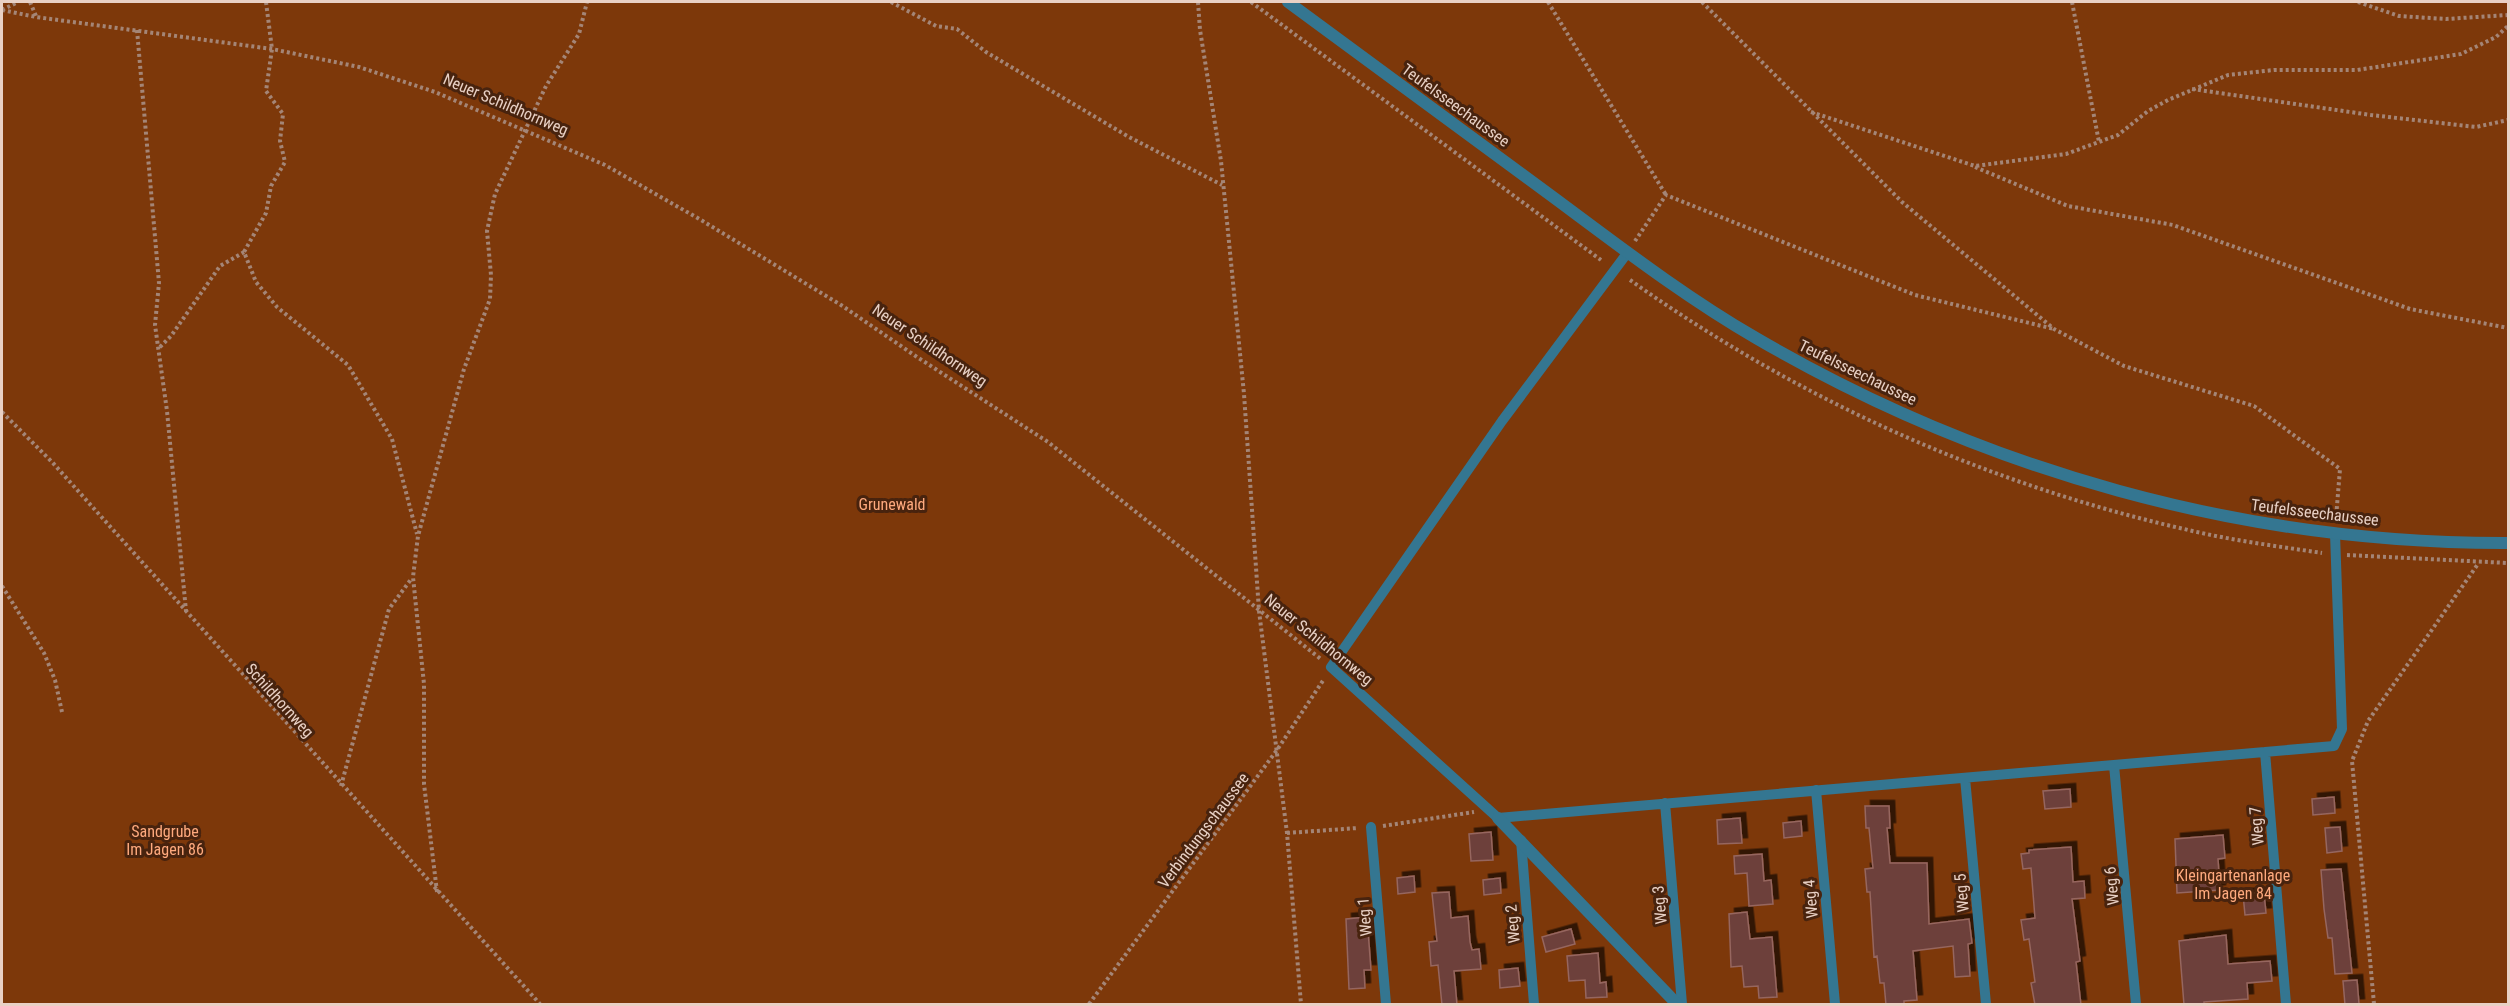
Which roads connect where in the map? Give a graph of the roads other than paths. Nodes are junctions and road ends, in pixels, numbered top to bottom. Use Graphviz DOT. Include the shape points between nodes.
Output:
graph roads {
  1 [pos="1288,2"];
  2 [pos="1628,252"];
  3 [pos="2335,534"];
  4 [pos="2508,543"];
  5 [pos="2265,752"];
  6 [pos="2115,765"];
  7 [pos="1965,778"];
  8 [pos="1816,790"];
  9 [pos="1665,803"];
  10 [pos="1498,818"];
  11 [pos="1371,827"];
  12 [pos="1521,840"];
  13 [pos="1386,1005"];
  14 [pos="1534,1005"];
  15 [pos="1677,1005"];
  16 [pos="1682,1005"];
  17 [pos="1834,1005"];
  18 [pos="1986,1005"];
  19 [pos="2136,1005"];
  20 [pos="2286,1005"];
  1 -- 2 [label="street, Teufelsseechaussee"];
  2 -- 3 [label="street, Teufelsseechaussee" via="1753,337 1811,369 1987,449 2159,502"];
  2 -- 10 [label="lane, Neuer Schildhornweg" via="1502,421 1331,667"];
  3 -- 4 [label="street, Teufelsseechaussee"];
  3 -- 5 [label="lane" via="2342,729 2334,746"];
  5 -- 6 [label="lane"];
  5 -- 20 [label="lane, Weg 7"];
  6 -- 7 [label="lane"];
  6 -- 19 [label="lane, Weg 6"];
  7 -- 8 [label="lane"];
  7 -- 18 [label="lane, Weg 5"];
  8 -- 9 [label="lane"];
  8 -- 17 [label="lane, Weg 4"];
  9 -- 10 [label="lane"];
  9 -- 16 [label="lane, Weg 3"];
  10 -- 12 [label="street, Neuer Schildhornweg"];
  11 -- 13 [label="lane, Weg 1"];
  12 -- 14 [label="lane, Weg 2"];
  12 -- 15 [label="street, Neuer Schildhornweg"];
}
